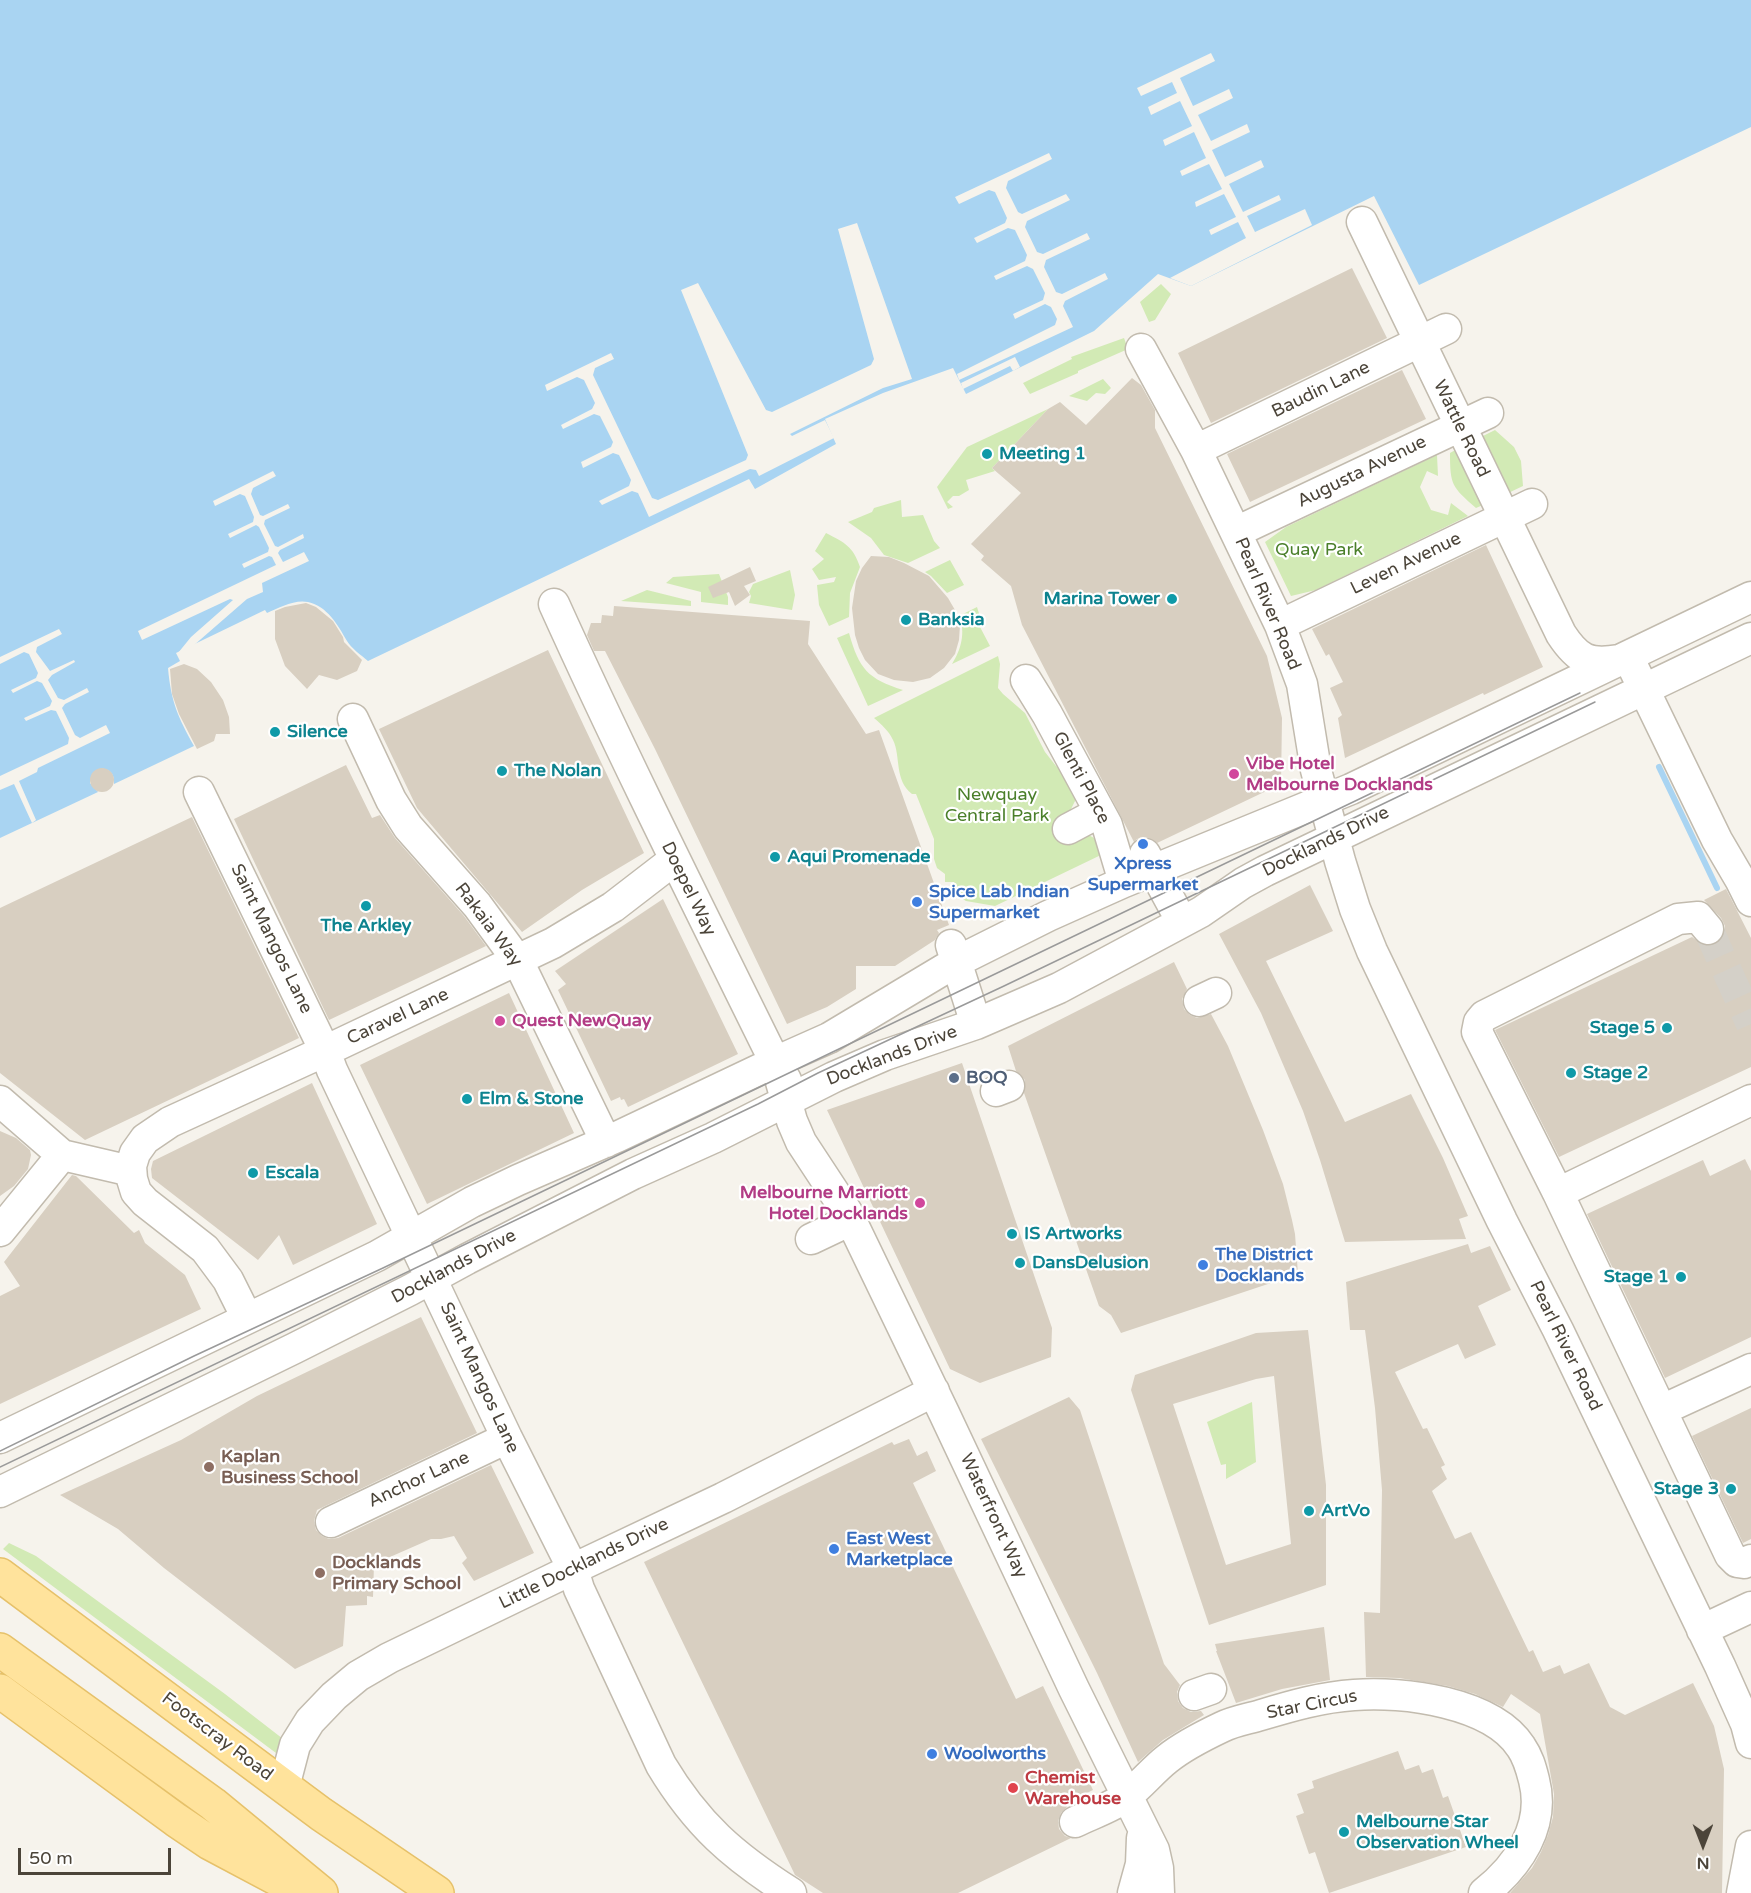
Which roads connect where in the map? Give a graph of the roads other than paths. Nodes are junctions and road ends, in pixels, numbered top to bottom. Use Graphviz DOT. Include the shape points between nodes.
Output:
graph roads {
  1 [pos="1362,222"];
  2 [pos="1446,329"];
  3 [pos="1420,342"];
  4 [pos="1141,349"];
  5 [pos="1488,413"];
  6 [pos="1459,425"];
  7 [pos="1195,447"];
  8 [pos="1532,504"];
  9 [pos="1504,517"];
  10 [pos="1236,532"];
  11 [pos="1751,597"];
  12 [pos="554,604"];
  13 [pos="1280,625"];
  14 [pos="1561,634"];
  15 [pos="1751,638"];
  16 [pos="1631,654"];
  17 [pos="1026,680"];
  18 [pos="1652,683"];
  19 [pos="1538,700"];
  20 [pos="353,718"];
  21 [pos="199,792"];
  22 [pos="1320,802"];
  23 [pos="1100,812"];
  24 [pos="1068,829"];
  25 [pos="1725,834"];
  26 [pos="1324,843"];
  27 [pos="674,860"];
  28 [pos="1751,867"];
  29 [pos="1154,870"];
  30 [pos="1121,872"];
  31 [pos="1751,901"];
  32 [pos="1182,922"];
  33 [pos="1708,929"];
  34 [pos="954,954"];
  35 [pos="518,961"];
  36 [pos="976,1024"];
  37 [pos="325,1051"];
  38 [pos="775,1062"];
  39 [pos="792,1098"];
  40 [pos="0,1101"];
  41 [pos="1747,1111"];
  42 [pos="606,1142"];
  43 [pos="62,1155"];
  44 [pos="131,1172"];
  45 [pos="1558,1193"];
  46 [pos="849,1216"];
  47 [pos="0,1231"];
  48 [pos="412,1236"];
  49 [pos="811,1239"];
  50 [pos="432,1279"];
  51 [pos="247,1318"];
  52 [pos="1751,1369"];
  53 [pos="934,1391"];
  54 [pos="1662,1410"];
  55 [pos="0,1438"];
  56 [pos="507,1438"];
  57 [pos="0,1492"];
  58 [pos="331,1522"];
  59 [pos="1751,1560"];
  60 [pos="573,1569"];
  61 [pos="0,1575"];
  62 [pos="1751,1607"];
  63 [pos="1693,1630"];
  64 [pos="0,1650"];
  65 [pos="0,1691"];
  66 [pos="1751,1743"];
  67 [pos="284,1787"];
  68 [pos="1132,1809"];
  69 [pos="1075,1822"];
  70 [pos="1750,1861"];
  71 [pos="304,1893"];
  72 [pos="321,1893"];
  73 [pos="437,1893"];
  74 [pos="791,1893"];
  75 [pos="1133,1893"];
  76 [pos="1159,1893"];
  77 [pos="1484,1893"];
  78 [pos="1742,1893"];
  1 -- 3 [label="street, Wattle Road"];
  2 -- 3 [label="street, Baudin Lane"];
  3 -- 6 [label="street, Wattle Road"];
  3 -- 7 [label="street, Baudin Lane"];
  4 -- 7 [label="street, Pearl River Road"];
  5 -- 6 [label="street, Augusta Avenue"];
  6 -- 9 [label="street, Wattle Road"];
  6 -- 10 [label="street, Augusta Avenue"];
  7 -- 10 [label="street, Pearl River Road"];
  8 -- 9 [label="street, Leven Avenue"];
  9 -- 13 [label="street, Leven Avenue"];
  9 -- 14 [label="street, Wattle Road"];
  10 -- 13 [label="street, Pearl River Road"];
  11 -- 16 [label="street, Docklands Drive"];
  12 -- 27 [label="street, Doepel Way"];
  13 -- 22 [label="street, Pearl River Road" via="1302,684"];
  14 -- 16 [label="street, Wattle Road" via="1578,656 1589,661 1604,662"];
  14 -- 19 [label="street, Wattle Road" via="1566,657 1563,672"];
  15 -- 18 [label="street, Docklands Drive"];
  16 -- 18 [label="street"];
  16 -- 19 [label="street, Docklands Drive"];
  17 -- 23 [label="street, Glenti Place"];
  18 -- 25 [label="street"];
  18 -- 26 [label="street, Docklands Drive"];
  19 -- 22 [label="street, Docklands Drive"];
  20 -- 35 [label="street, Rakaia Way" via="391,800 408,827 477,905"];
  21 -- 37 [label="street, Saint Mangos Lane"];
  22 -- 26 [label="street, Pearl River Road"];
  22 -- 29 [label="street, Docklands Drive"];
  23 -- 24 [label="street"];
  23 -- 30 [label="street, Glenti Place"];
  25 -- 28 [label="street"];
  25 -- 31 [label="street"];
  26 -- 32 [label="street, Docklands Drive" via="1249,879"];
  26 -- 63 [label="street, Pearl River Road" via="1344,874 1455,1153 1502,1221 1547,1336 1672,1595"];
  27 -- 35 [label="street, Caravel Lane" via="613,907"];
  27 -- 38 [label="street, Doepel Way"];
  29 -- 30 [label="street" via="1144,852"];
  29 -- 32 [label="street"];
  30 -- 34 [label="street" via="1047,916"];
  32 -- 36 [label="street, Docklands Drive" via="1054,991"];
  33 -- 45 [label="street" via="1698,917 1678,919 1484,1016 1479,1022 1480,1041"];
  34 -- 36 [label="street"];
  34 -- 38 [label="street" via="841,1032"];
  35 -- 37 [label="street, Caravel Lane"];
  35 -- 42 [label="street, Rakaia Way"];
  36 -- 39 [label="street, Docklands Drive" via="861,1064"];
  37 -- 44 [label="street, Caravel Lane" via="162,1126 139,1147"];
  37 -- 48 [label="street, Saint Mangos Lane"];
  38 -- 39 [label="street, Waterfront Way"];
  38 -- 42 [label="street"];
  39 -- 46 [label="street, Waterfront Way" via="813,1122"];
  39 -- 50 [label="street, Docklands Drive" via="633,1174"];
  40 -- 43 [label="street"];
  41 -- 45 [label="street"];
  42 -- 48 [label="street" via="500,1189"];
  43 -- 44 [label="street"];
  43 -- 47 [label="street"];
  44 -- 51 [label="street" via="140,1197 214,1259"];
  45 -- 54 [label="street"];
  46 -- 49 [label="street"];
  46 -- 53 [label="street, Waterfront Way"];
  48 -- 50 [label="street, Saint Mangos Lane"];
  48 -- 51 [label="street"];
  50 -- 56 [label="street, Saint Mangos Lane"];
  50 -- 57 [label="street, Docklands Drive"];
  51 -- 55 [label="street"];
  52 -- 54 [label="street"];
  53 -- 60 [label="street, Little Docklands Drive" via="723,1498 669,1535"];
  53 -- 68 [label="street, Waterfront Way"];
  54 -- 59 [label="street" via="1730,1555 1737,1562"];
  56 -- 58 [label="street, Anchor Lane"];
  56 -- 60 [label="street, Saint Mangos Lane"];
  60 -- 67 [label="street, Little Docklands Drive" via="358,1676 310,1721 295,1745"];
  60 -- 74 [label="street, Saint Mangos Lane" via="579,1589 675,1788 696,1817 728,1849"];
  61 -- 67 [label="main road, Footscray Road"];
  62 -- 63 [label="street"];
  63 -- 66 [label="street, Pearl River Road" via="1737,1702"];
  64 -- 72 [label="main road" via="213,1804"];
  65 -- 71 [label="main road" via="210,1843"];
  67 -- 73 [label="main road, Footscray Road"];
  68 -- 69 [label="street, Star Circus"];
  68 -- 75 [label="street, Waterfront Way" via="1143,1845"];
  68 -- 76 [label="street, Waterfront Way" via="1154,1850"];
  68 -- 77 [label="street, Star Circus" via="1168,1758 1225,1726 1293,1706 1352,1695 1405,1696 1453,1705 1507,1731 1521,1746 1537,1789 1537,1815 1524,1848 1506,1873"];
  70 -- 78 [label="street"];
}
